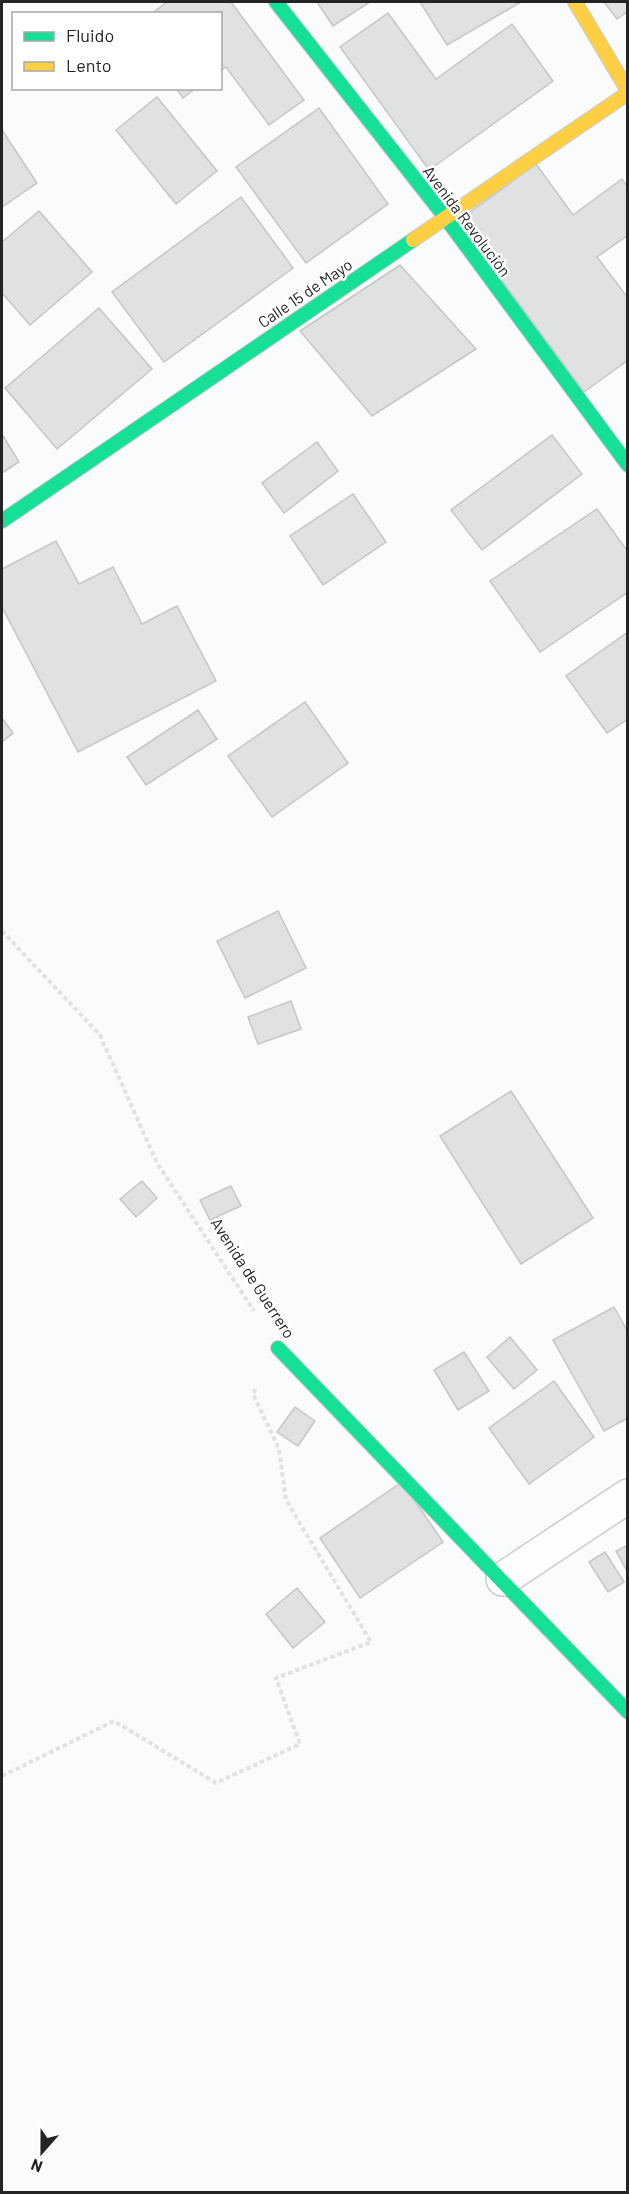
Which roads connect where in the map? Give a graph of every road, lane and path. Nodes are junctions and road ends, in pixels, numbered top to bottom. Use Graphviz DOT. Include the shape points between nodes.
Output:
graph roads {
  1 [pos="276,2"];
  2 [pos="575,2"];
  3 [pos="627,92"];
  4 [pos="445,217"];
  5 [pos="627,465"];
  6 [pos="2,521"];
  7 [pos="2,931"];
  8 [pos="278,1348"];
  9 [pos="627,1496"];
  10 [pos="503,1579"];
  11 [pos="627,1712"];
  12 [pos="2,1776"];
  1 -- 4 [label="street, Avenida Revolución"];
  2 -- 3 [label="street"];
  3 -- 4 [label="street, Calle 15 de Mayo"];
  4 -- 5 [label="street, Avenida Revolución"];
  4 -- 6 [label="street, Calle 15 de Mayo"];
  7 -- 8 [label="path, Avenida de Guerrero" via="100,1035 157,1163"];
  8 -- 10 [label="street, Avenida de Guerrero"];
  8 -- 12 [label="path" via="253,1394 279,1449 286,1500 371,1642 276,1678 300,1744 216,1783 114,1721"];
  9 -- 10 [label="street"];
  10 -- 11 [label="street, Avenida de Guerrero"];
}
